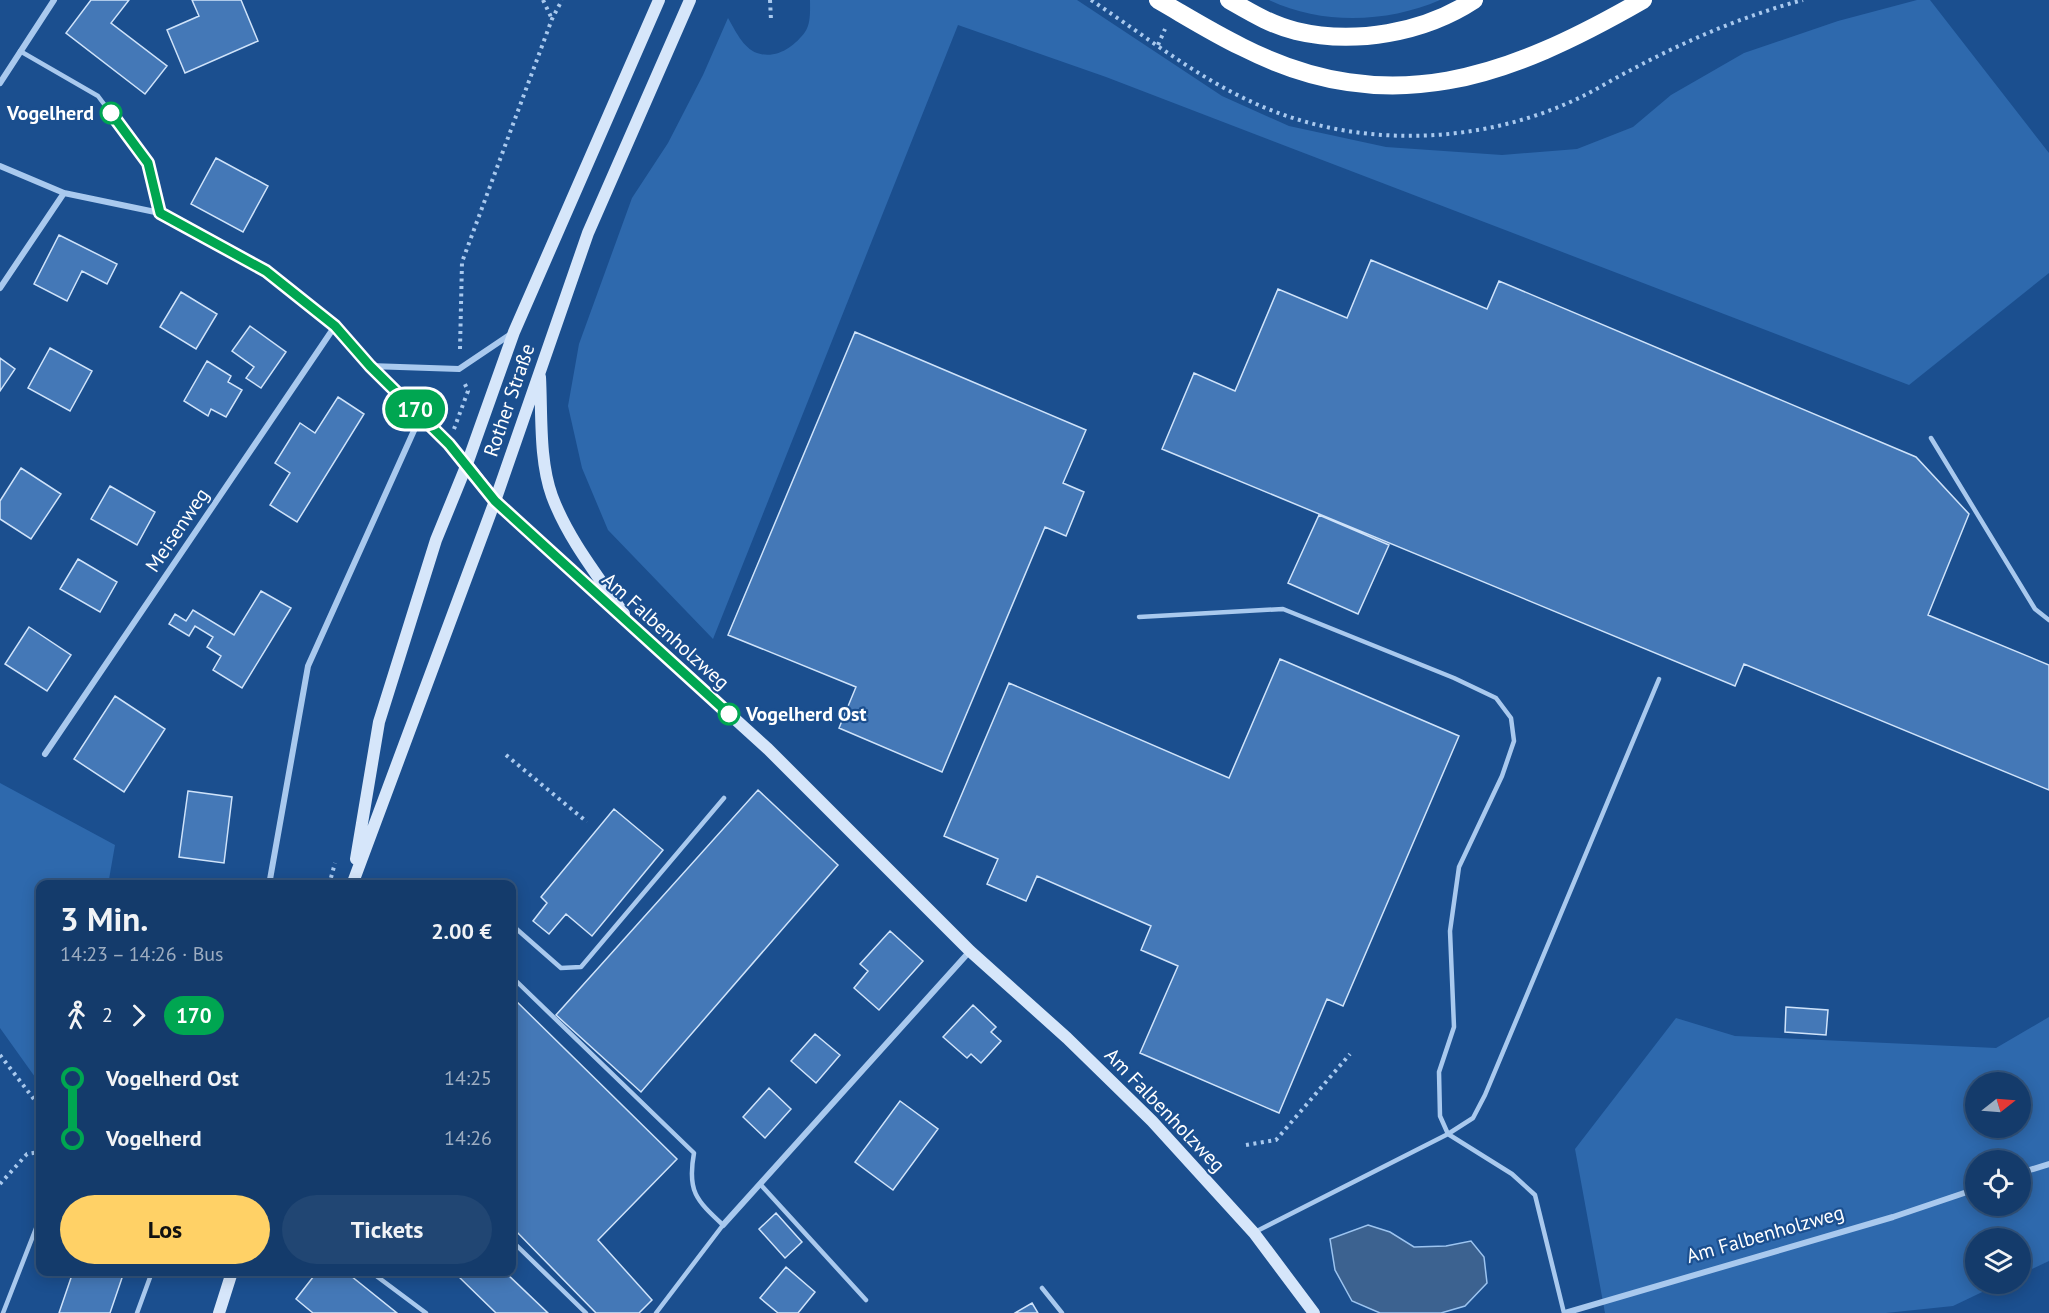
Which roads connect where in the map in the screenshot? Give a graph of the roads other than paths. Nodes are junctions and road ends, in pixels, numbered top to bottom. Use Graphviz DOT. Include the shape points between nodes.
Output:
graph roads {
  1 [pos="54,0"];
  2 [pos="659,0"];
  3 [pos="690,0"];
  4 [pos="1158,0"];
  5 [pos="1229,0"];
  6 [pos="1474,0"];
  7 [pos="1643,0"];
  8 [pos="20,51"];
  9 [pos="0,83"];
  10 [pos="0,166"];
  11 [pos="64,193"];
  12 [pos="160,213"];
  13 [pos="0,288"];
  14 [pos="335,326"];
  15 [pos="514,332"];
  16 [pos="370,366"];
  17 [pos="540,370"];
  18 [pos="420,415"];
  19 [pos="1931,438"];
  20 [pos="467,464"];
  21 [pos="495,501"];
  22 [pos="1139,617"];
  23 [pos="2049,620"];
  24 [pos="636,632"];
  25 [pos="1659,679"];
  26 [pos="45,754"];
  27 [pos="724,798"];
  28 [pos="270,880"];
  29 [pos="353,880"];
  30 [pos="354,880"];
  31 [pos="516,929"];
  32 [pos="970,951"];
  33 [pos="516,981"];
  34 [pos="1449,1134"];
  35 [pos="2049,1164"];
  36 [pos="2031,1170"];
  37 [pos="760,1184"];
  38 [pos="1965,1193"];
  39 [pos="723,1225"];
  40 [pos="36,1228"];
  41 [pos="1254,1233"];
  42 [pos="516,1246"];
  43 [pos="151,1276"];
  44 [pos="231,1276"];
  45 [pos="376,1276"];
  46 [pos="1042,1288"];
  47 [pos="866,1300"];
  48 [pos="3,1313"];
  49 [pos="137,1313"];
  50 [pos="219,1313"];
  51 [pos="426,1313"];
  52 [pos="586,1313"];
  53 [pos="656,1313"];
  54 [pos="1062,1313"];
  55 [pos="1314,1313"];
  56 [pos="1564,1313"];
  1 -- 8 [label="street"];
  2 -- 15 [label="main road, Rother Straße"];
  3 -- 17 [label="main road, Rother Straße" via="588,233"];
  4 -- 7 [label="highway" via="1243,48 1282,63 1331,79 1390,88 1436,85 1488,73 1535,56"];
  5 -- 6 [label="highway" via="1263,20 1295,31 1329,36 1376,35 1415,27"];
  8 -- 9 [label="street"];
  8 -- 12 [label="lane" via="98,96 148,163"];
  10 -- 11 [label="street"];
  11 -- 12 [label="street"];
  11 -- 13 [label="street"];
  12 -- 14 [label="street" via="266,271"];
  14 -- 16 [label="street"];
  14 -- 26 [label="street, Meisenweg"];
  15 -- 16 [label="street" via="459,369"];
  15 -- 20 [label="main road, Rother Straße"];
  16 -- 18 [label="street"];
  17 -- 21 [label="main road, Rother Straße"];
  17 -- 24 [label="main road" via="543,453 551,495 569,533"];
  18 -- 20 [label="street"];
  18 -- 28 [label="street" via="308,666"];
  19 -- 23 [label="lane" via="2035,609"];
  20 -- 21 [label="main road, Am Falbenholzweg"];
  20 -- 29 [label="main road, Rother Straße" via="436,540 379,722"];
  21 -- 24 [label="main road, Am Falbenholzweg"];
  21 -- 30 [label="main road, Rother Straße"];
  22 -- 34 [label="lane" via="1283,609 1496,698 1511,718 1514,741 1502,776 1459,867 1449,931 1454,1027 1439,1072 1440,1116"];
  24 -- 32 [label="main road, Am Falbenholzweg" via="768,749"];
  25 -- 34 [label="lane" via="1485,1095 1473,1118"];
  27 -- 31 [label="lane" via="581,967 561,968"];
  32 -- 37 [label="street"];
  32 -- 41 [label="main road, Am Falbenholzweg" via="1152,1121"];
  33 -- 39 [label="lane" via="694,1153 691,1172 697,1201"];
  34 -- 41 [label="lane"];
  34 -- 56 [label="lane" via="1512,1174 1535,1195"];
  35 -- 36 [label="street"];
  37 -- 39 [label="street"];
  37 -- 47 [label="lane"];
  38 -- 56 [label="street, Am Falbenholzweg"];
  39 -- 53 [label="lane"];
  40 -- 48 [label="lane"];
  41 -- 55 [label="main road, Am Falbenholzweg"];
  42 -- 52 [label="lane"];
  43 -- 49 [label="lane"];
  44 -- 50 [label="main road"];
  45 -- 51 [label="lane"];
  46 -- 54 [label="lane"];
}
